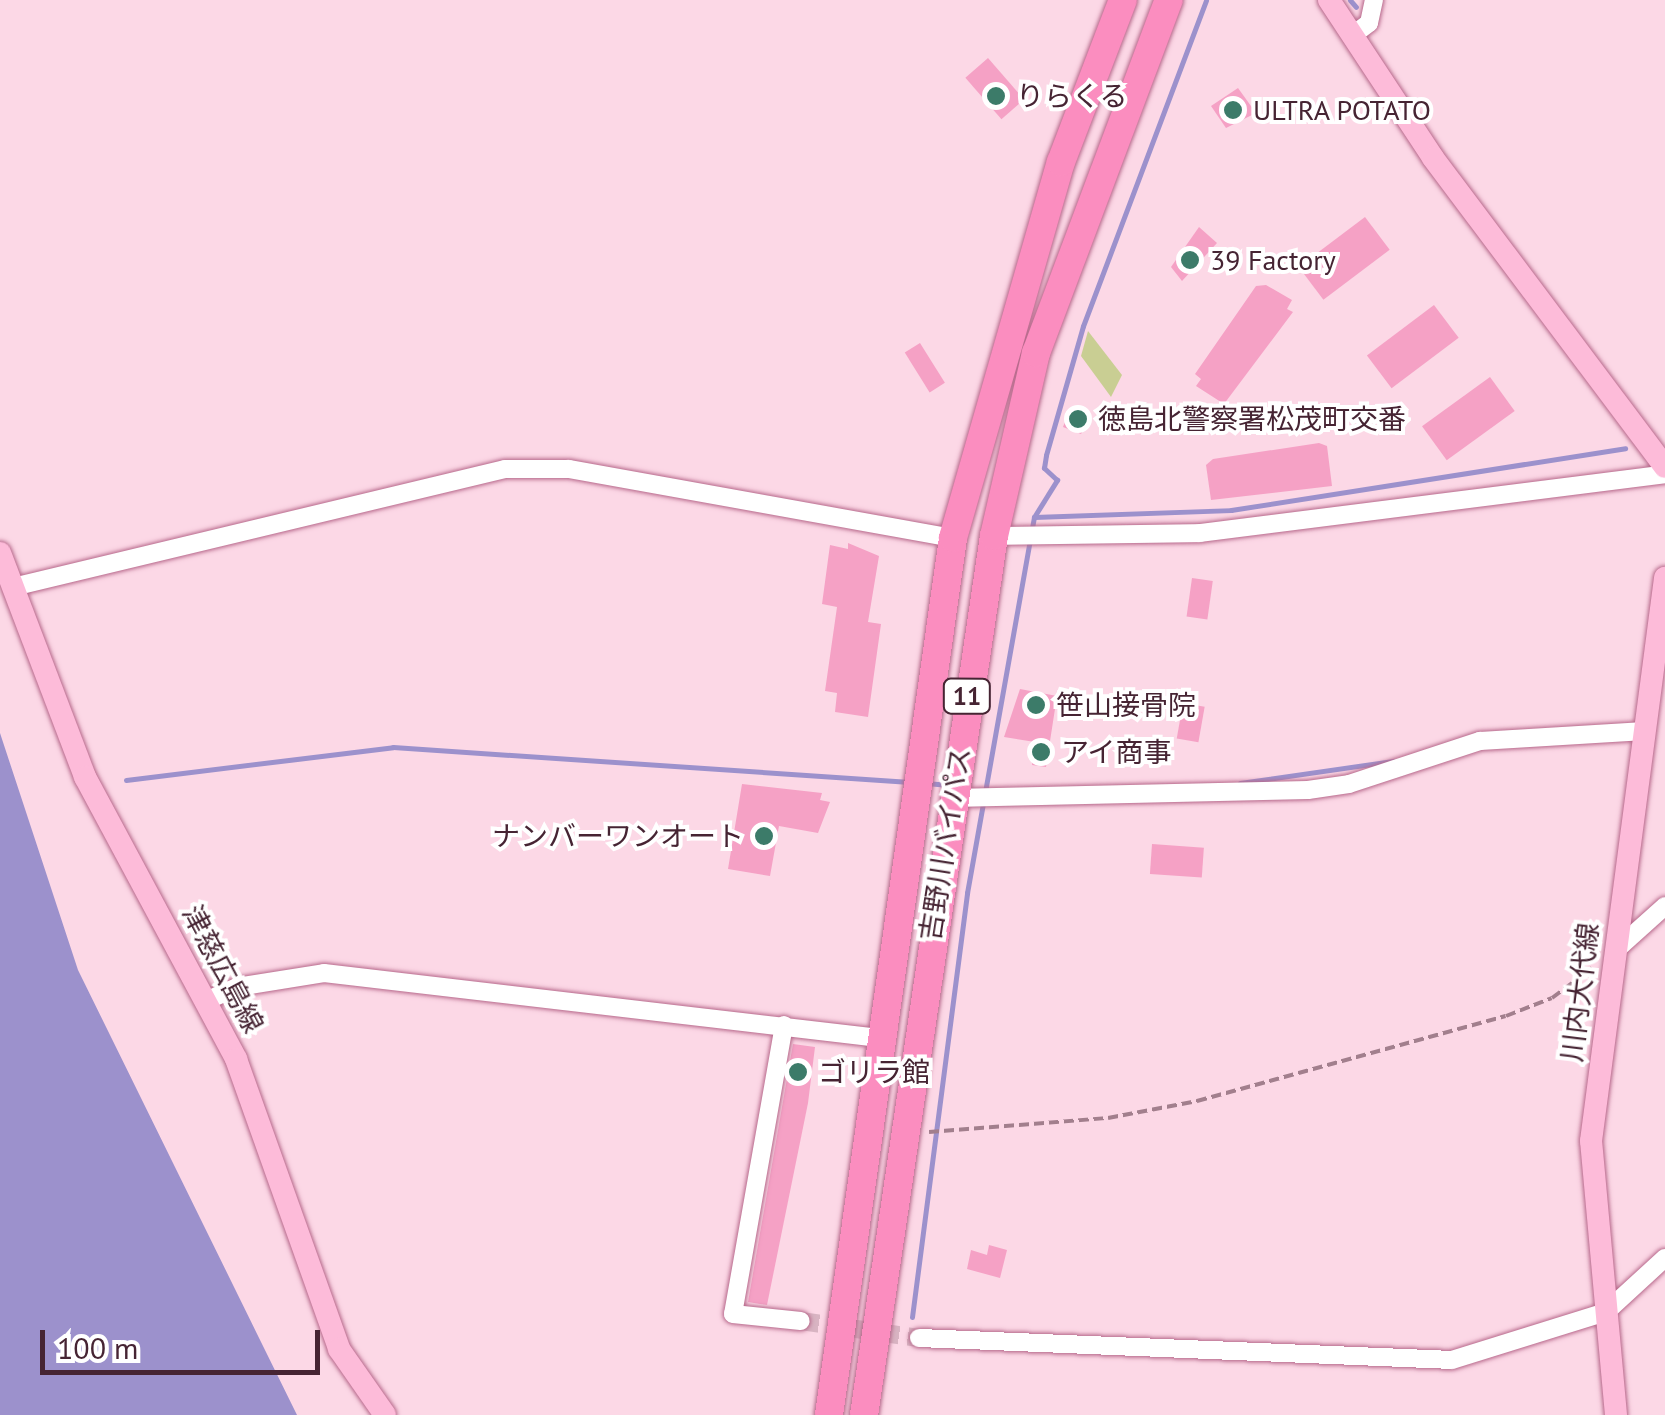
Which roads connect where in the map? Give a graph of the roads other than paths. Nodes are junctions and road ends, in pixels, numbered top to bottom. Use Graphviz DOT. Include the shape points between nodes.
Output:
graph roads {
  1 [pos="1123,0"];
  2 [pos="1168,0"];
  3 [pos="1329,0"];
  4 [pos="1374,0"];
  5 [pos="1353,35"];
  6 [pos="1665,470"];
  7 [pos="994,536"];
  8 [pos="953,538"];
  9 [pos="0,553"];
  10 [pos="1665,578"];
  11 [pos="14,587"];
  12 [pos="1645,731"];
  13 [pos="952,798"];
  14 [pos="1665,906"];
  15 [pos="1616,950"];
  16 [pos="208,1000"];
  17 [pos="784,1025"];
  18 [pos="879,1038"];
  19 [pos="1665,1258"];
  20 [pos="1606,1312"];
  21 [pos="801,1322"];
  22 [pos="920,1338"];
  23 [pos="385,1415"];
  24 [pos="829,1415"];
  25 [pos="864,1415"];
  26 [pos="1616,1415"];
  1 -- 8 [label="highway, 吉野川バイパス / 11" via="1061,162"];
  2 -- 7 [label="highway, 吉野川バイパス / 11" via="1036,353"];
  3 -- 5 [label="main road"];
  4 -- 5 [label="street" via="1369,23"];
  5 -- 6 [label="main road" via="1433,158"];
  6 -- 7 [label="street" via="1200,533"];
  7 -- 13 [label="highway, 吉野川バイパス / 11"];
  8 -- 11 [label="street" via="569,469 506,469"];
  8 -- 18 [label="highway, 吉野川バイパス / 11"];
  9 -- 11 [label="main road, 津慈広島線"];
  10 -- 12 [label="main road, 川内大代線"];
  11 -- 16 [label="main road, 津慈広島線" via="85,777"];
  12 -- 13 [label="street" via="1480,741 1349,784 1308,790"];
  12 -- 15 [label="main road, 川内大代線"];
  13 -- 25 [label="highway, 吉野川バイパス / 11"];
  14 -- 15 [label="street"];
  15 -- 20 [label="main road, 川内大代線" via="1591,1140"];
  16 -- 17 [label="street" via="237,987 324,973"];
  16 -- 23 [label="main road, 津慈広島線" via="236,1058 339,1349"];
  17 -- 18 [label="street"];
  17 -- 21 [label="street" via="733,1314"];
  18 -- 24 [label="highway, 吉野川バイパス / 11"];
  19 -- 20 [label="street"];
  20 -- 22 [label="street" via="1452,1360"];
  20 -- 26 [label="main road, 川内大代線"];
}
